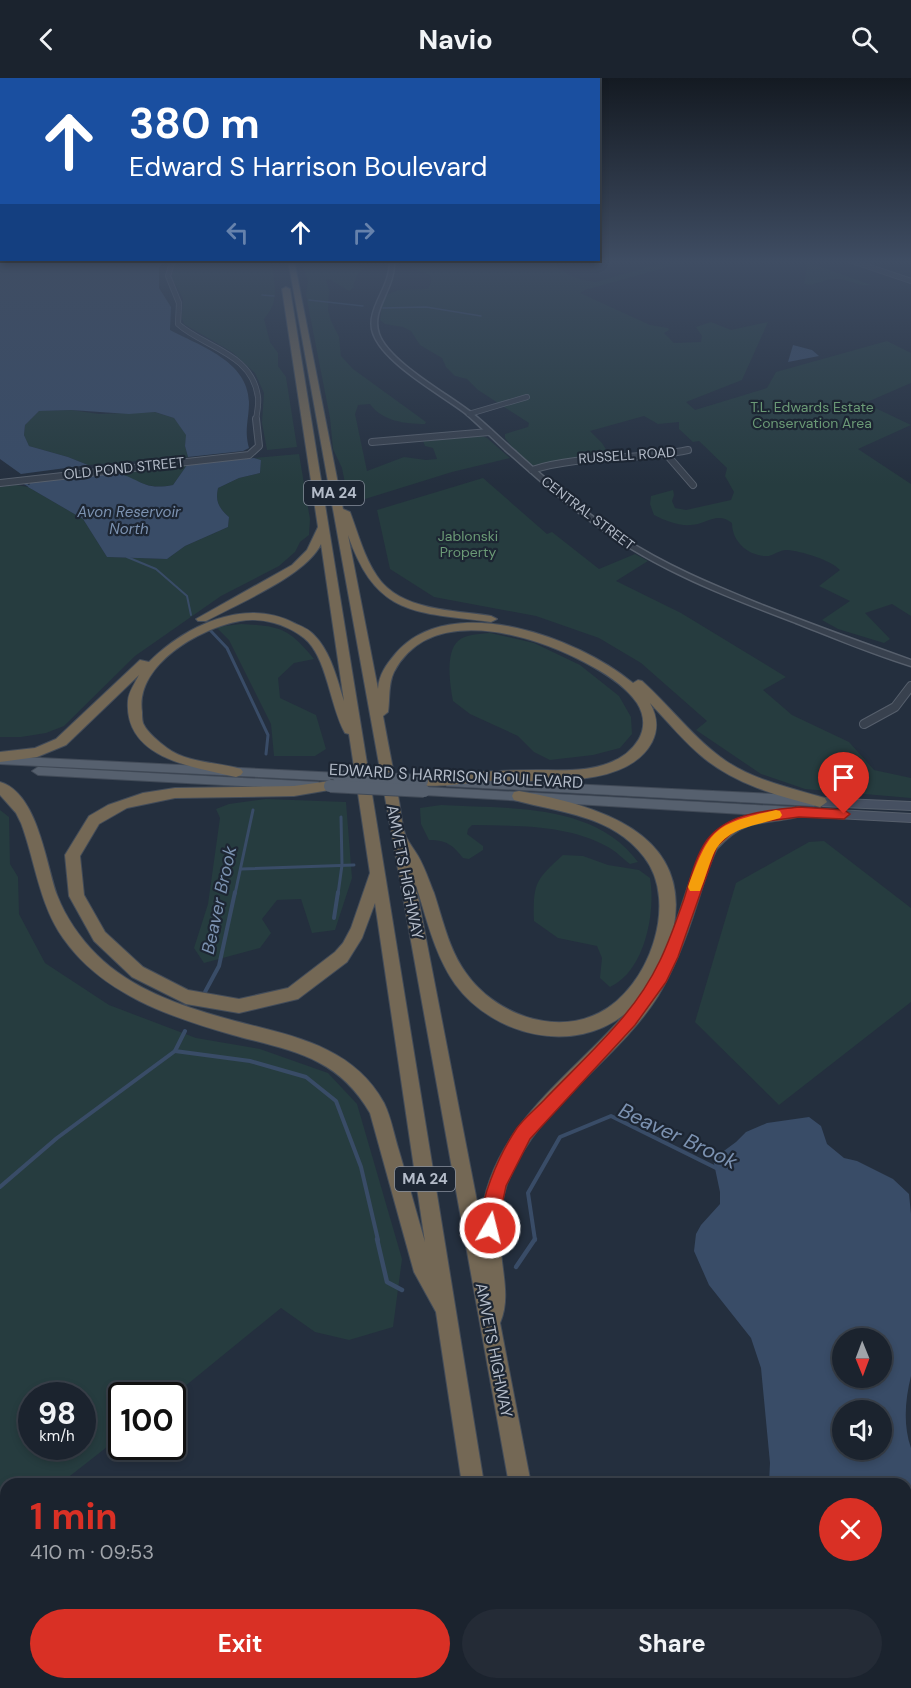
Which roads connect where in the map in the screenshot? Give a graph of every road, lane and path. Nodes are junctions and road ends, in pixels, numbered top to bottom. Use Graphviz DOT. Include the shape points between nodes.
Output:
graph roads {
  1 [pos="194,335"];
  2 [pos="294,335"];
  3 [pos="305,335"];
  4 [pos="377,335"];
  5 [pos="527,397"];
  6 [pos="469,414"];
  7 [pos="489,432"];
  8 [pos="372,442"];
  9 [pos="688,450"];
  10 [pos="667,455"];
  11 [pos="532,470"];
  12 [pos="0,477"];
  13 [pos="31,478"];
  14 [pos="0,483"];
  15 [pos="693,485"];
  16 [pos="335,499"];
  17 [pos="324,525"];
  18 [pos="911,663"];
  19 [pos="911,686"];
  20 [pos="864,724"];
  21 [pos="378,727"];
  22 [pos="355,739"];
  23 [pos="0,758"];
  24 [pos="0,769"];
  25 [pos="236,772"];
  26 [pos="335,782"];
  27 [pos="423,786"];
  28 [pos="0,787"];
  29 [pos="519,796"];
  30 [pos="820,802"];
  31 [pos="911,806"];
  32 [pos="799,812"];
  33 [pos="911,818"];
  34 [pos="399,838"];
  35 [pos="376,874"];
  36 [pos="447,1316"];
  37 [pos="491,1336"];
  38 [pos="472,1478"];
  39 [pos="519,1478"];
  1 -- 13 [label="street, OLD POND STREET" via="230,355 255,386 261,446 256,452"];
  2 -- 17 [label="highway, AMVETS HIGHWAY / MA 24"];
  3 -- 16 [label="highway, AMVETS HIGHWAY / MA 24"];
  4 -- 6 [label="street, CENTRAL STREET" via="392,355"];
  5 -- 6 [label="street"];
  6 -- 7 [label="street, CENTRAL STREET"];
  7 -- 8 [label="street"];
  7 -- 11 [label="street, CENTRAL STREET"];
  9 -- 10 [label="street, RUSSELL ROAD"];
  10 -- 11 [label="street, RUSSELL ROAD" via="589,457"];
  10 -- 15 [label="street"];
  11 -- 18 [label="street, CENTRAL STREET" via="603,527 667,566"];
  12 -- 13 [label="street"];
  13 -- 14 [label="street, OLD POND STREET"];
  16 -- 21 [label="highway, AMVETS HIGHWAY / MA 24"];
  16 -- 30 [label="highway" via="345,510 371,576 395,598 414,606 527,627 585,650 632,679 719,762 762,785"];
  17 -- 22 [label="highway, AMVETS HIGHWAY / MA 24"];
  17 -- 23 [label="highway" via="302,562 175,636 68,737 37,752"];
  19 -- 20 [label="street" via="895,707"];
  21 -- 27 [label="highway" via="384,704 383,686 397,657 435,633 479,626 521,632 582,655 622,681 648,712 651,727 644,745 631,758 613,767 575,774 449,777"];
  21 -- 34 [label="highway, AMVETS HIGHWAY / MA 24"];
  22 -- 25 [label="highway" via="342,717 318,647 309,636 275,618 247,616 219,621 187,636 153,664 135,691 131,714 138,730 161,751 186,762"];
  22 -- 35 [label="highway, AMVETS HIGHWAY / MA 24"];
  23 -- 25 [label="main road, EDWARD S HARRISON BOULEVARD"];
  24 -- 26 [label="main road, EDWARD S HARRISON BOULEVARD"];
  25 -- 26 [label="main road, EDWARD S HARRISON BOULEVARD"];
  26 -- 27 [label="main road, EDWARD S HARRISON BOULEVARD, bridge"];
  26 -- 35 [label="highway" via="294,790 157,794 126,803 89,823 69,845 61,864 63,893 93,942 136,977 182,999 232,1007 265,1003 294,992 333,967 356,936"];
  27 -- 29 [label="main road, EDWARD S HARRISON BOULEVARD"];
  27 -- 30 [label="main road, EDWARD S HARRISON BOULEVARD"];
  28 -- 36 [label="highway" via="17,802 28,821 49,894 62,923 100,967 129,988 172,1010 324,1054 368,1091 387,1135 424,1272"];
  29 -- 32 [label="main road, EDWARD S HARRISON BOULEVARD"];
  29 -- 34 [label="highway" via="579,809 619,827 649,853 664,879 669,915 653,963 628,1000 593,1023 555,1029 527,1025 498,1013 472,993 450,960 414,857"];
  30 -- 31 [label="main road, EDWARD S HARRISON BOULEVARD"];
  32 -- 33 [label="main road, EDWARD S HARRISON BOULEVARD"];
  32 -- 37 [label="highway" via="751,818 731,827 712,843 671,957 650,994 514,1148 492,1206 490,1239 496,1279"];
  34 -- 37 [label="highway, AMVETS HIGHWAY / MA 24"];
  35 -- 36 [label="highway, AMVETS HIGHWAY / MA 24"];
  36 -- 38 [label="highway, AMVETS HIGHWAY / MA 24"];
  37 -- 39 [label="highway, AMVETS HIGHWAY / MA 24"];
}
